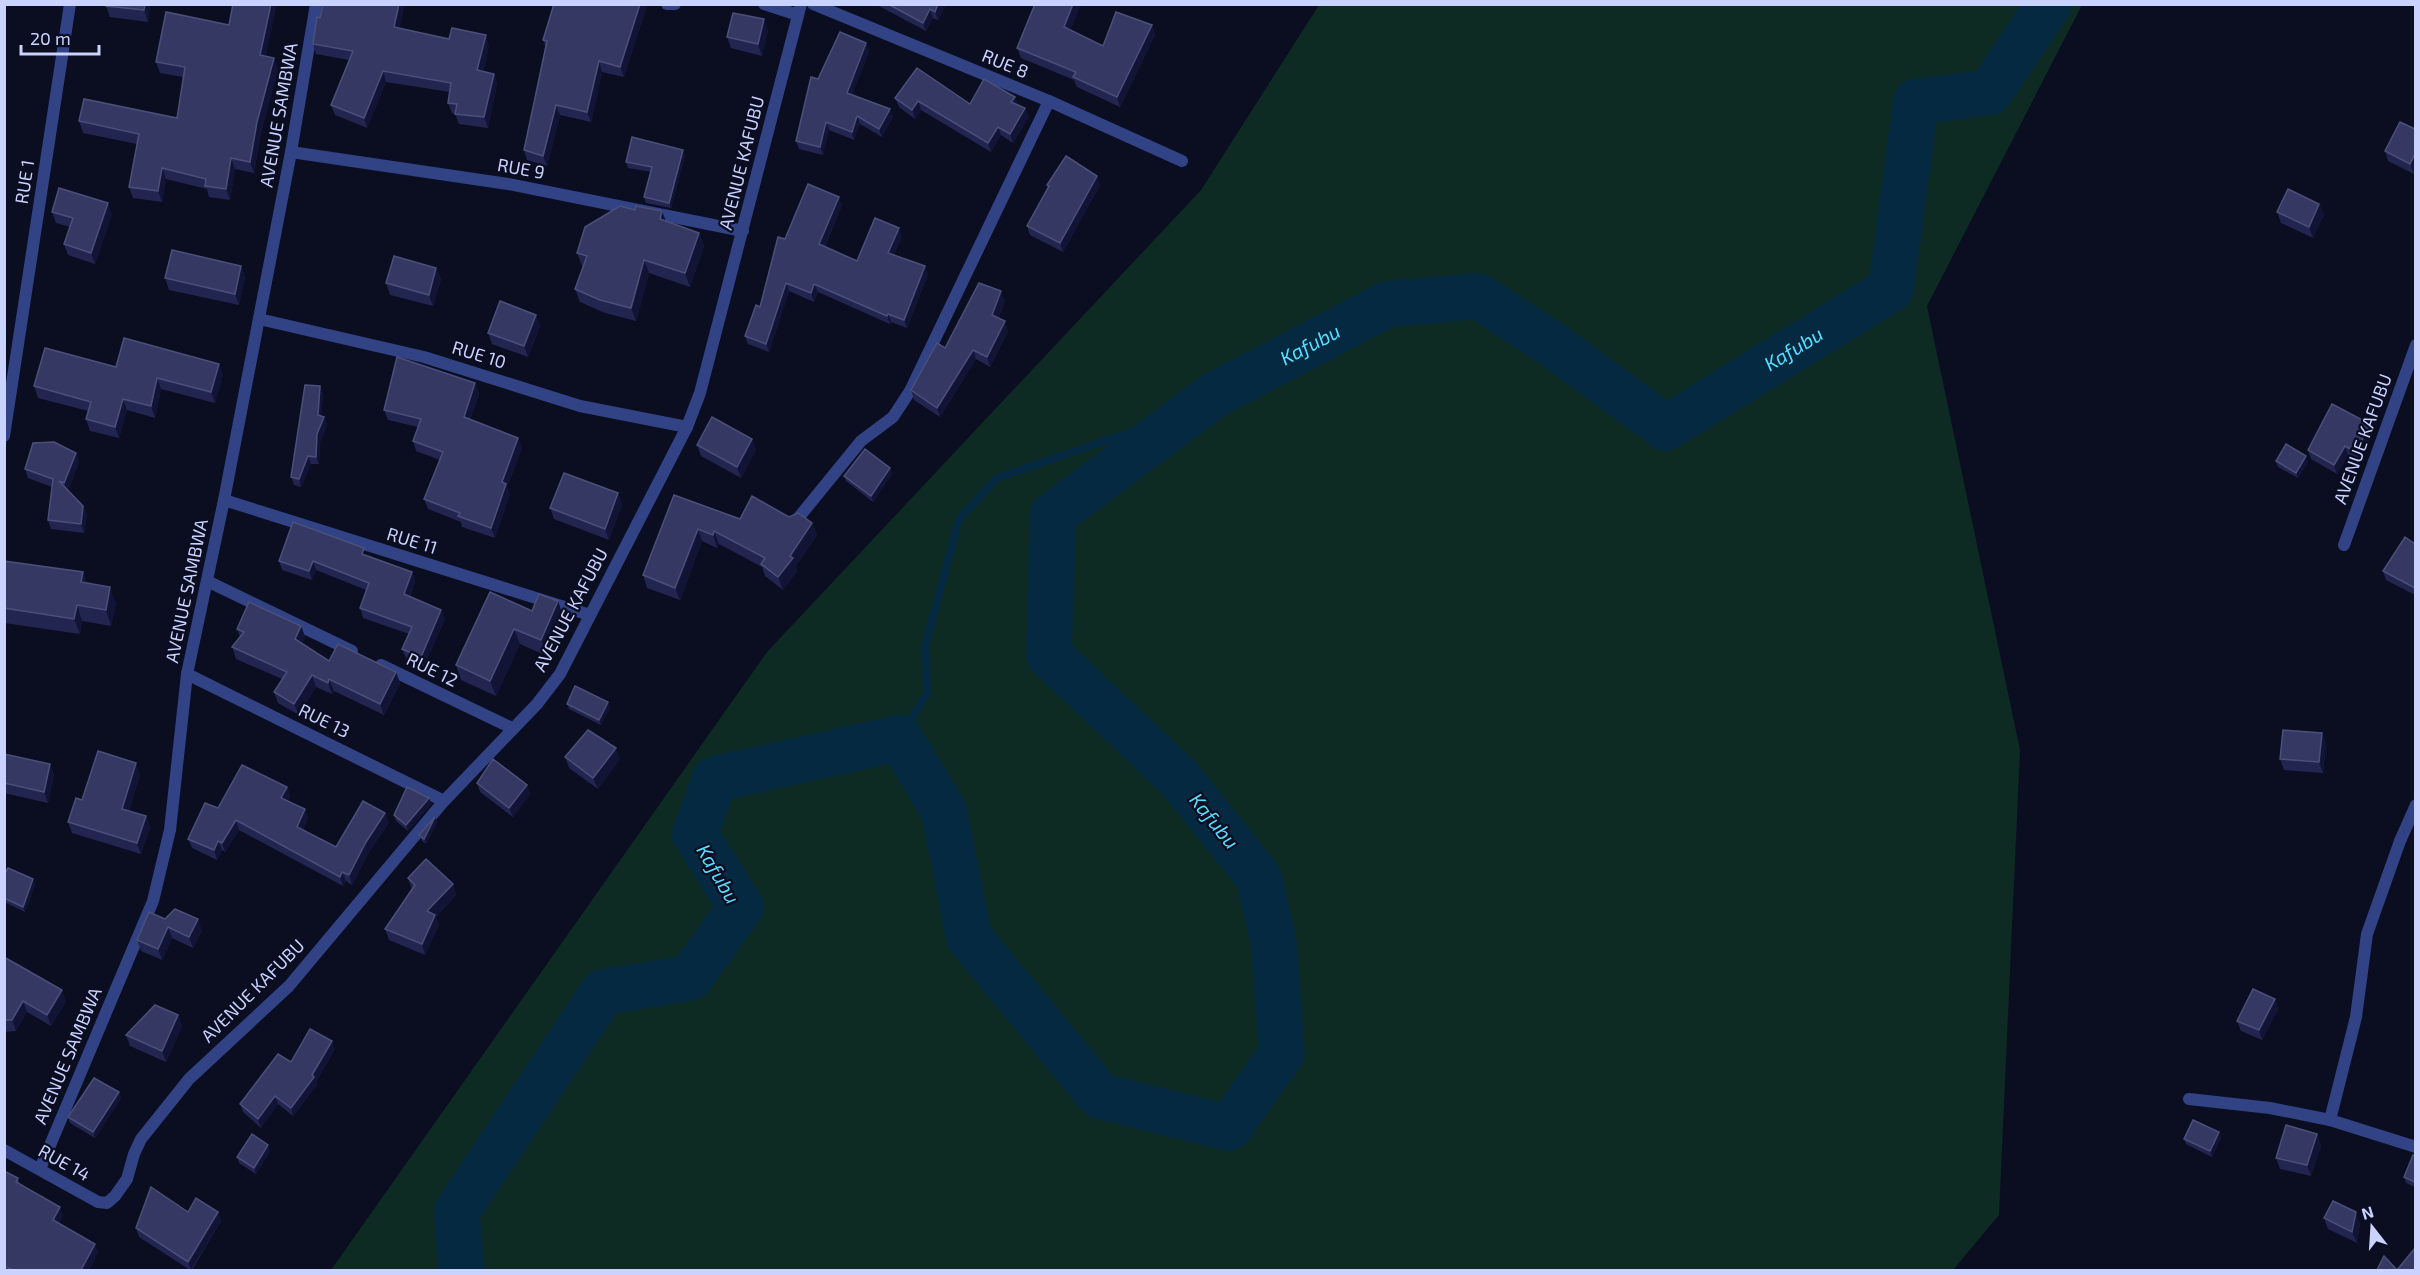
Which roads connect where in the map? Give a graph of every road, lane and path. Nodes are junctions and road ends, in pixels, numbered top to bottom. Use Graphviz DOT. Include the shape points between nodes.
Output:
graph roads {
  1 [pos="70,4"];
  2 [pos="316,4"];
  3 [pos="667,4"];
  4 [pos="675,4"];
  5 [pos="764,4"];
  6 [pos="813,4"];
  7 [pos="800,10"];
  8 [pos="1049,101"];
  9 [pos="291,152"];
  10 [pos="1182,161"];
  11 [pos="743,231"];
  12 [pos="259,319"];
  13 [pos="2415,345"];
  14 [pos="687,427"];
  15 [pos="4,436"];
  16 [pos="224,500"];
  17 [pos="795,522"];
  18 [pos="2343,545"];
  19 [pos="207,581"];
  20 [pos="590,615"];
  21 [pos="187,674"];
  22 [pos="512,728"];
  23 [pos="444,801"];
  24 [pos="2415,805"];
  25 [pos="2189,1099"];
  26 [pos="2330,1120"];
  27 [pos="2415,1147"];
  28 [pos="4,1150"];
  29 [pos="40,1168"];
  30 [pos="107,1203"];
  1 -- 15 [label="street, RUE 1"];
  2 -- 9 [label="street, AVENUE SAMBWA"];
  3 -- 4 [label="street"];
  5 -- 7 [label="street"];
  6 -- 8 [label="street, RUE 8"];
  7 -- 11 [label="street, AVENUE KAFUBU"];
  8 -- 10 [label="street, RUE 8"];
  8 -- 17 [label="street" via="910,391 892,417 861,441"];
  9 -- 11 [label="street, RUE 9" via="508,184"];
  9 -- 12 [label="street, AVENUE SAMBWA"];
  11 -- 14 [label="street, AVENUE KAFUBU" via="700,393"];
  12 -- 14 [label="street, RUE 10" via="424,357 580,406"];
  12 -- 16 [label="street, AVENUE SAMBWA"];
  13 -- 18 [label="street, AVENUE KAFUBU"];
  14 -- 20 [label="street, AVENUE KAFUBU"];
  16 -- 19 [label="street, AVENUE SAMBWA"];
  16 -- 20 [label="street, RUE 11"];
  19 -- 21 [label="street, AVENUE SAMBWA"];
  19 -- 22 [label="street, RUE 12"];
  20 -- 22 [label="street, AVENUE KAFUBU" via="561,674"];
  21 -- 23 [label="street, RUE 13"];
  21 -- 29 [label="street, AVENUE SAMBWA" via="170,830 153,901"];
  22 -- 23 [label="street, AVENUE KAFUBU"];
  23 -- 30 [label="street, AVENUE KAFUBU" via="289,986 189,1079 141,1139 127,1179"];
  24 -- 26 [label="street" via="2367,934 2356,1017"];
  25 -- 26 [label="street" via="2271,1108"];
  26 -- 27 [label="street"];
  28 -- 29 [label="street, RUE 14"];
  29 -- 30 [label="street, RUE 14" via="98,1202"];
}
